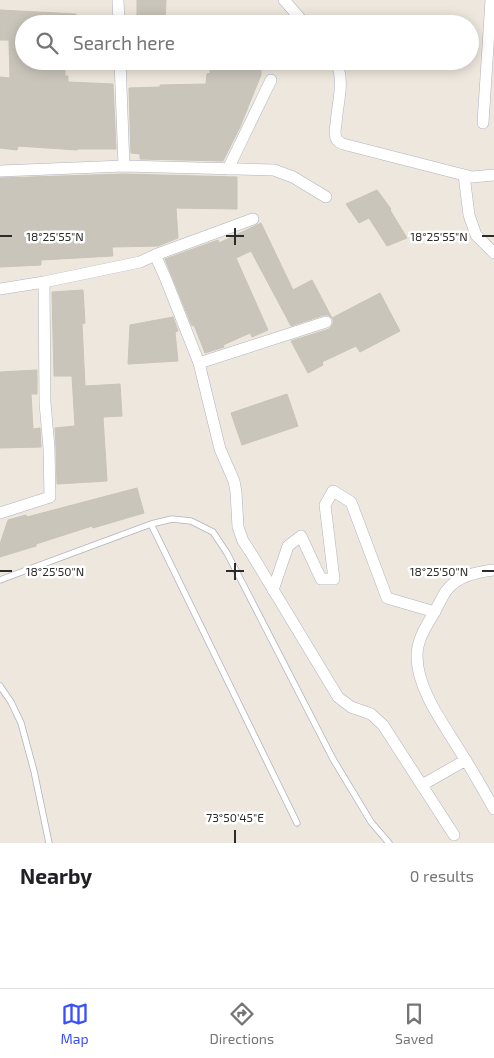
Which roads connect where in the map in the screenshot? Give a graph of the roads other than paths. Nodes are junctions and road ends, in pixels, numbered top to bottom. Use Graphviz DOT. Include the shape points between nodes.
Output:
graph roads {
  1 [pos="118,0"];
  2 [pos="284,0"];
  3 [pos="491,0"];
  4 [pos="119,15"];
  5 [pos="297,15"];
  6 [pos="120,70"];
  7 [pos="339,70"];
  8 [pos="271,80"];
  9 [pos="483,123"];
  10 [pos="124,166"];
  11 [pos="228,169"];
  12 [pos="0,171"];
  13 [pos="464,175"];
  14 [pos="494,175"];
  15 [pos="326,197"];
  16 [pos="253,219"];
  17 [pos="494,253"];
  18 [pos="155,255"];
  19 [pos="44,282"];
  20 [pos="0,289"];
  21 [pos="326,322"];
  22 [pos="199,364"];
  23 [pos="0,513"];
  24 [pos="151,524"];
  25 [pos="494,570"];
  26 [pos="0,580"];
  27 [pos="273,590"];
  28 [pos="434,612"];
  29 [pos="0,686"];
  30 [pos="466,760"];
  31 [pos="422,785"];
  32 [pos="494,809"];
  33 [pos="297,823"];
  34 [pos="454,834"];
  35 [pos="49,843"];
  36 [pos="389,843"];
  1 -- 4 [label="street"];
  2 -- 5 [label="street"];
  3 -- 9 [label="street"];
  6 -- 10 [label="street"];
  7 -- 13 [label="street" via="337,140 356,148"];
  8 -- 11 [label="street"];
  10 -- 11 [label="street"];
  10 -- 12 [label="street"];
  11 -- 15 [label="street" via="274,170"];
  13 -- 14 [label="street" via="472,178"];
  13 -- 17 [label="street" via="469,215 476,235"];
  16 -- 18 [label="street"];
  18 -- 19 [label="street" via="140,262"];
  18 -- 22 [label="street"];
  19 -- 20 [label="street"];
  19 -- 23 [label="street" via="50,497"];
  21 -- 22 [label="street"];
  22 -- 27 [label="street" via="220,449 236,492 242,541"];
  24 -- 26 [label="lane"];
  24 -- 33 [label="lane"];
  24 -- 36 [label="lane" via="172,519 191,521 213,532 227,553 333,759 371,822"];
  25 -- 28 [label="street" via="461,578 447,590"];
  27 -- 28 [label="street" via="288,546 302,536 321,579 334,579 325,505 333,491 350,502 387,598"];
  27 -- 31 [label="street" via="338,697 351,707 371,714 383,725"];
  28 -- 30 [label="street" via="420,639 418,670 428,699"];
  29 -- 35 [label="lane" via="21,723"];
  30 -- 31 [label="street"];
  30 -- 32 [label="street"];
  31 -- 34 [label="street"];
}
